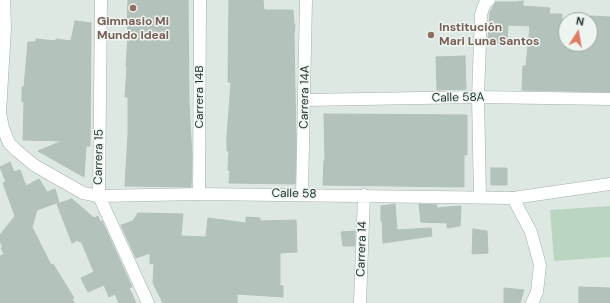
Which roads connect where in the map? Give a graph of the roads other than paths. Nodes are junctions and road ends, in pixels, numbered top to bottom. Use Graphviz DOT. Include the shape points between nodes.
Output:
graph roads {
  1 [pos="4,0"];
  2 [pos="101,0"];
  3 [pos="200,0"];
  4 [pos="306,0"];
  5 [pos="487,2"];
  6 [pos="478,97"];
  7 [pos="610,99"];
  8 [pos="305,100"];
  9 [pos="610,184"];
  10 [pos="199,194"];
  11 [pos="302,194"];
  12 [pos="364,195"];
  13 [pos="99,196"];
  14 [pos="480,197"];
  15 [pos="513,198"];
  16 [pos="358,302"];
  17 [pos="148,303"];
  18 [pos="532,303"];
  1 -- 13 [label="street, Calle 58" via="0,113 9,143 34,165 83,193"];
  2 -- 13 [label="street, Carrera 15"];
  3 -- 10 [label="street, Carrera 14B"];
  4 -- 8 [label="street, Carrera 14A"];
  5 -- 6 [label="street" via="481,14"];
  6 -- 7 [label="street, Calle 58A"];
  6 -- 8 [label="street, Calle 58A"];
  6 -- 14 [label="street"];
  8 -- 11 [label="street, Carrera 14A"];
  9 -- 15 [label="street, Calle 58"];
  10 -- 11 [label="street, Calle 58"];
  10 -- 13 [label="street, Calle 58"];
  11 -- 12 [label="street, Calle 58"];
  12 -- 14 [label="street, Calle 58"];
  12 -- 16 [label="street, Carrera 14"];
  13 -- 17 [label="street, Carrera 15"];
  14 -- 15 [label="street, Calle 58"];
  15 -- 18 [label="street" via="531,232 540,265"];
}
